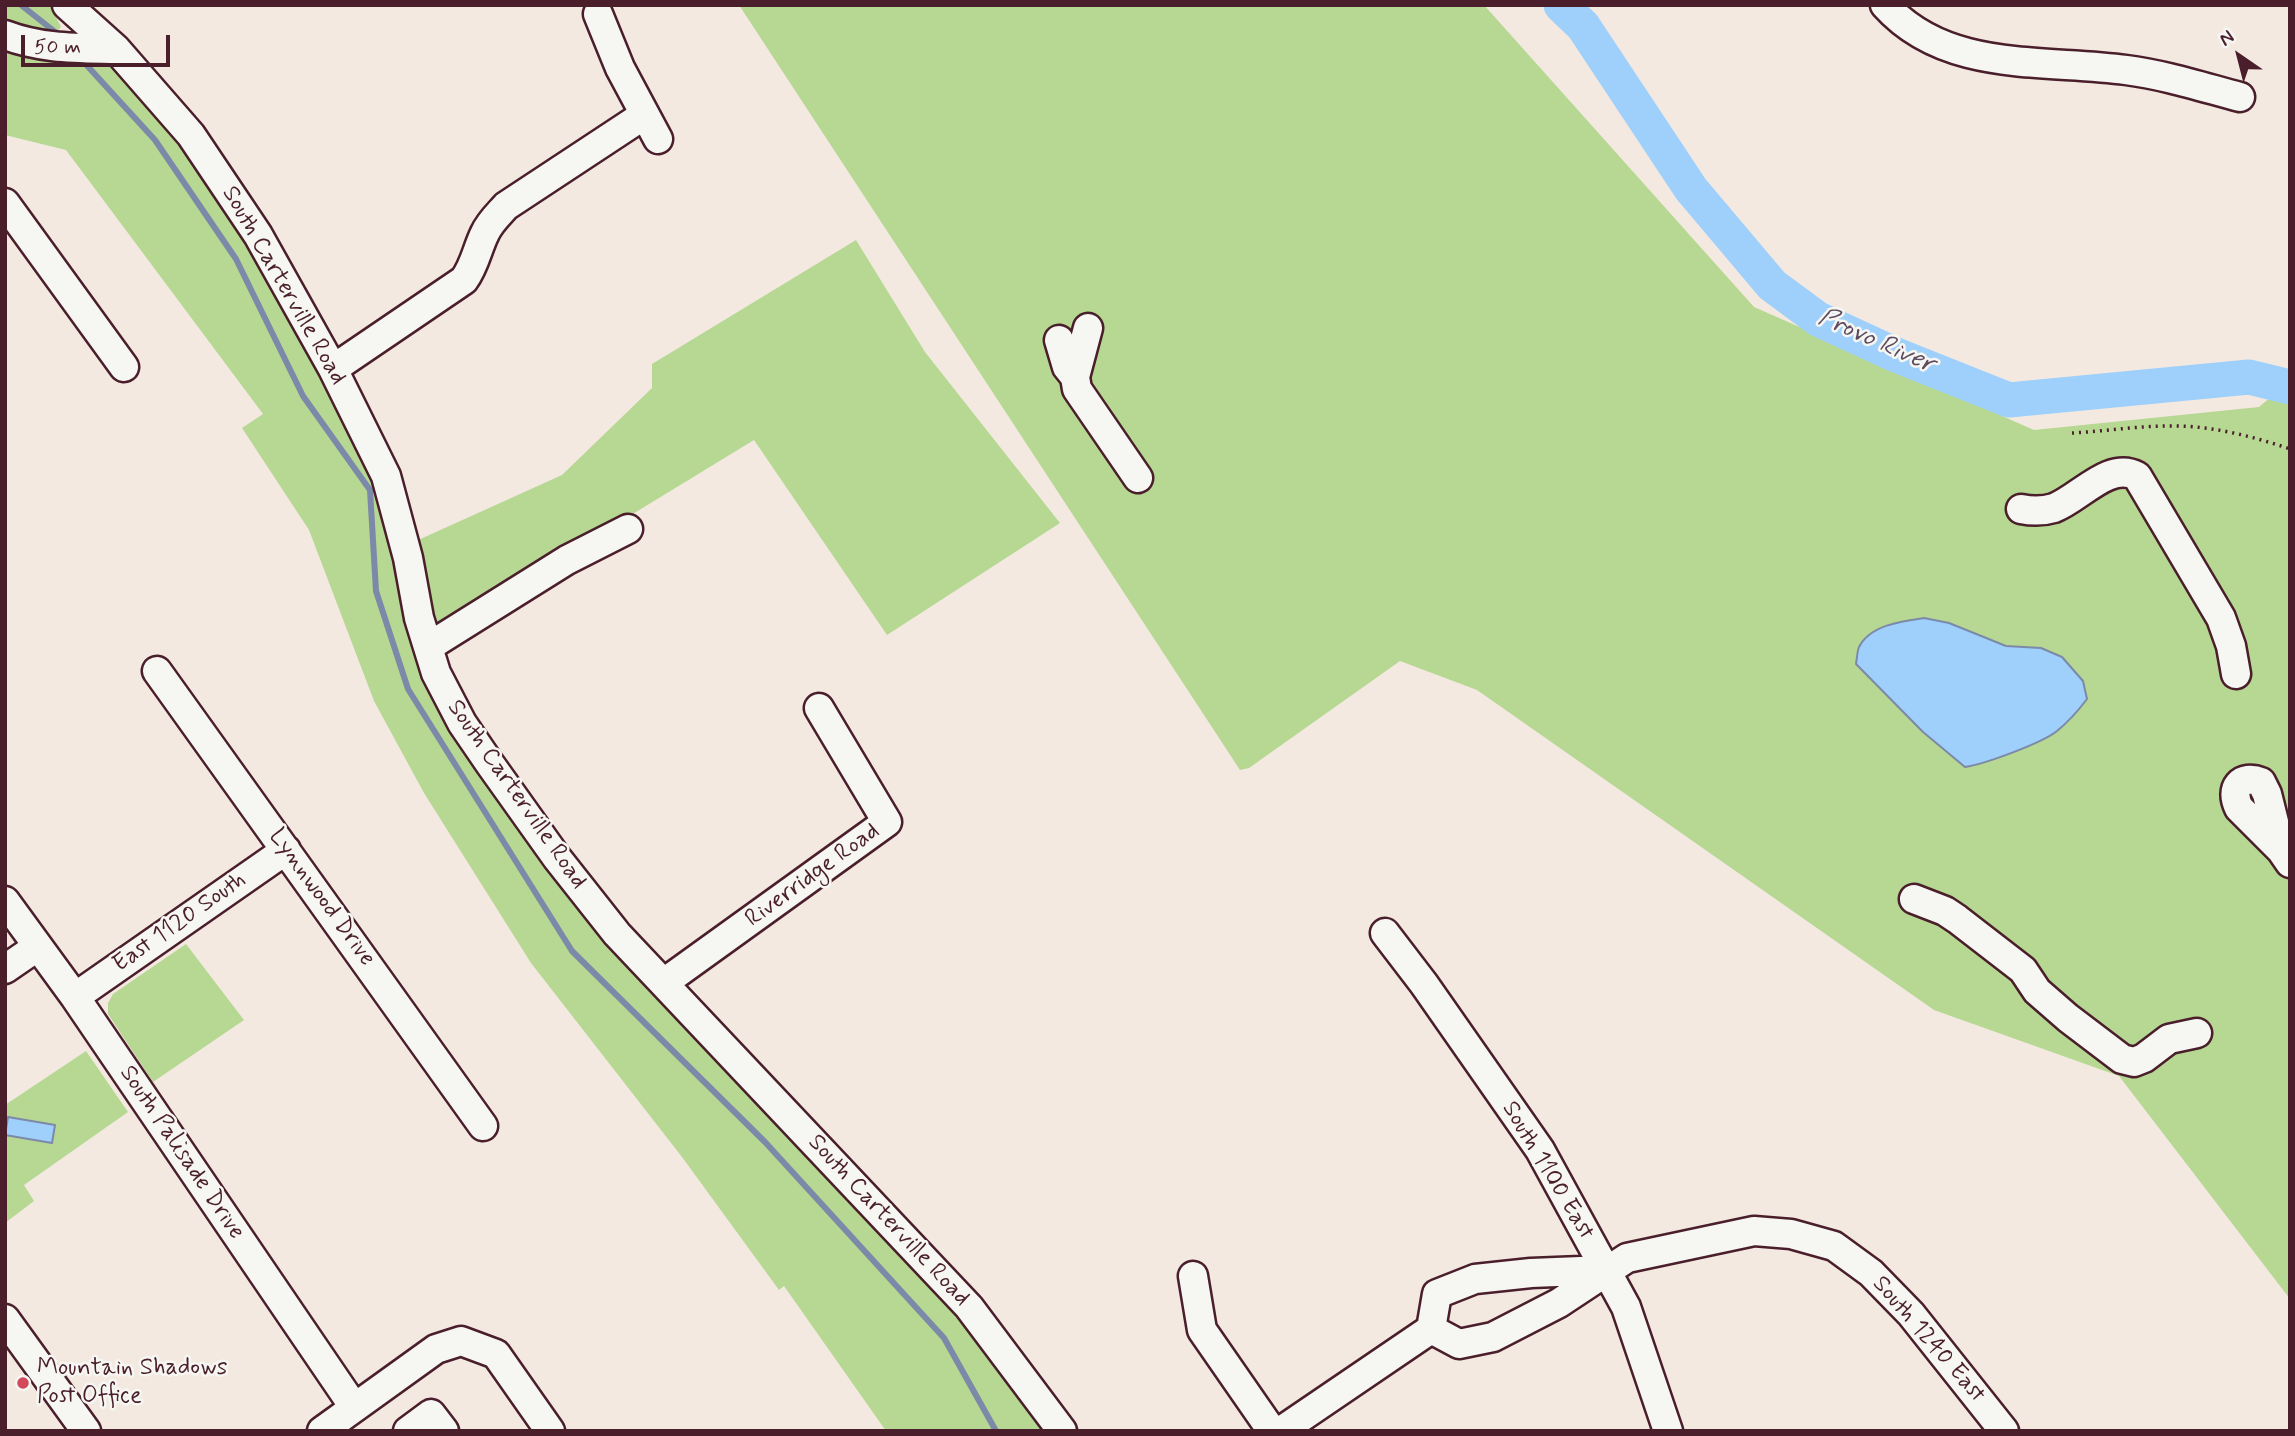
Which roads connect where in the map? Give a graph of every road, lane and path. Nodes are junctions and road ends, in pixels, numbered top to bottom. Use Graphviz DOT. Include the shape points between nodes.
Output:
graph roads {
  1 [pos="1885,5"];
  2 [pos="79,9"];
  3 [pos="598,14"];
  4 [pos="5,35"];
  5 [pos="116,49"];
  6 [pos="2240,97"];
  7 [pos="644,115"];
  8 [pos="658,139"];
  9 [pos="5,202"];
  10 [pos="1088,328"];
  11 [pos="1059,341"];
  12 [pos="124,367"];
  13 [pos="333,369"];
  14 [pos="1075,377"];
  15 [pos="2072,433"];
  16 [pos="2290,449"];
  17 [pos="1138,478"];
  18 [pos="2021,509"];
  19 [pos="628,529"];
  20 [pos="428,647"];
  21 [pos="158,671"];
  22 [pos="2236,674"];
  23 [pos="819,708"];
  24 [pos="286,850"];
  25 [pos="1914,899"];
  26 [pos="5,901"];
  27 [pos="1385,933"];
  28 [pos="37,947"];
  29 [pos="5,968"];
  30 [pos="665,982"];
  31 [pos="75,997"];
  32 [pos="2197,1033"];
  33 [pos="483,1126"];
  34 [pos="1606,1270"];
  35 [pos="1193,1276"];
  36 [pos="5,1319"];
  37 [pos="1431,1329"];
  38 [pos="354,1407"];
  39 [pos="86,1431"];
  40 [pos="322,1431"];
  41 [pos="408,1431"];
  42 [pos="444,1431"];
  43 [pos="550,1431"];
  44 [pos="1062,1431"];
  45 [pos="1272,1431"];
  46 [pos="1281,1431"];
  47 [pos="1668,1431"];
  48 [pos="2004,1431"];
  1 -- 6 [label="street" via="1913,31 1965,54 2126,70"];
  2 -- 5 [label="street, South Carterville Road"];
  3 -- 7 [label="street"];
  4 -- 5 [label="street" via="68,49"];
  5 -- 13 [label="street, South Carterville Road" via="199,146 258,235"];
  7 -- 8 [label="street"];
  7 -- 13 [label="street" via="506,206 492,220 464,280"];
  9 -- 12 [label="street"];
  10 -- 14 [label="street"];
  11 -- 14 [label="street"];
  13 -- 20 [label="street, South Carterville Road" via="386,476"];
  14 -- 17 [label="street" via="1077,389"];
  15 -- 16 [label="path" via="2179,426 2222,431"];
  18 -- 22 [label="street" via="2051,509 2112,474 2123,471 2137,476 2221,618"];
  19 -- 20 [label="street" via="566,560"];
  20 -- 30 [label="street, South Carterville Road" via="444,692 462,723 557,858 617,934"];
  21 -- 24 [label="street, Lynnwood Drive"];
  23 -- 30 [label="street, Riverridge Road" via="887,822"];
  24 -- 31 [label="street, East 1120 South"];
  24 -- 33 [label="street, Lynnwood Drive"];
  25 -- 32 [label="street" via="1957,919 2023,970 2060,1012 2122,1059 2134,1062 2168,1039"];
  26 -- 28 [label="street, South Palisade Drive"];
  27 -- 34 [label="street, South 1100 East" via="1540,1150"];
  28 -- 29 [label="street"];
  28 -- 31 [label="street, South Palisade Drive"];
  30 -- 44 [label="street, South Carterville Road" via="969,1307"];
  31 -- 38 [label="street, South Palisade Drive"];
  34 -- 37 [label="street" via="1559,1303 1493,1337 1459,1344"];
  34 -- 37 [label="street" via="1475,1279 1437,1294"];
  34 -- 47 [label="street, South 1100 East" via="1626,1307"];
  34 -- 48 [label="street, South 1240 East" via="1627,1258 1754,1231 1791,1234 1834,1246 1871,1273 1911,1314"];
  35 -- 45 [label="street" via="1202,1331"];
  36 -- 39 [label="street"];
  37 -- 46 [label="street"];
  38 -- 40 [label="street"];
  38 -- 43 [label="street" via="436,1349 461,1340 496,1354"];
  41 -- 42 [label="street" via="431,1414"];
}
